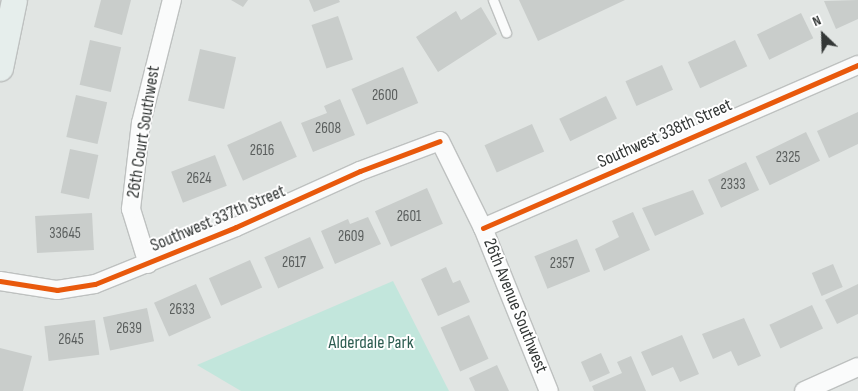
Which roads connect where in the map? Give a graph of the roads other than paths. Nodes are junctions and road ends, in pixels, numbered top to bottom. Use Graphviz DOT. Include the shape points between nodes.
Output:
graph roads {
  1 [pos="14,0"];
  2 [pos="172,0"];
  3 [pos="493,0"];
  4 [pos="506,33"];
  5 [pos="858,65"];
  6 [pos="0,68"];
  7 [pos="440,141"];
  8 [pos="484,228"];
  9 [pos="148,264"];
  10 [pos="0,280"];
  11 [pos="858,367"];
  12 [pos="549,391"];
  13 [pos="804,391"];
  1 -- 6 [label="main road"];
  2 -- 9 [label="street, 26th Court Southwest" via="141,123 131,209"];
  3 -- 4 [label="lane"];
  5 -- 8 [label="street, Southwest 338th Street"];
  7 -- 8 [label="street, 26th Avenue Southwest"];
  7 -- 9 [label="street, Southwest 337th Street" via="360,171"];
  8 -- 12 [label="street, 26th Avenue Southwest"];
  9 -- 10 [label="street, Southwest 337th Street" via="95,284 57,290"];
  11 -- 13 [label="street"];
}
